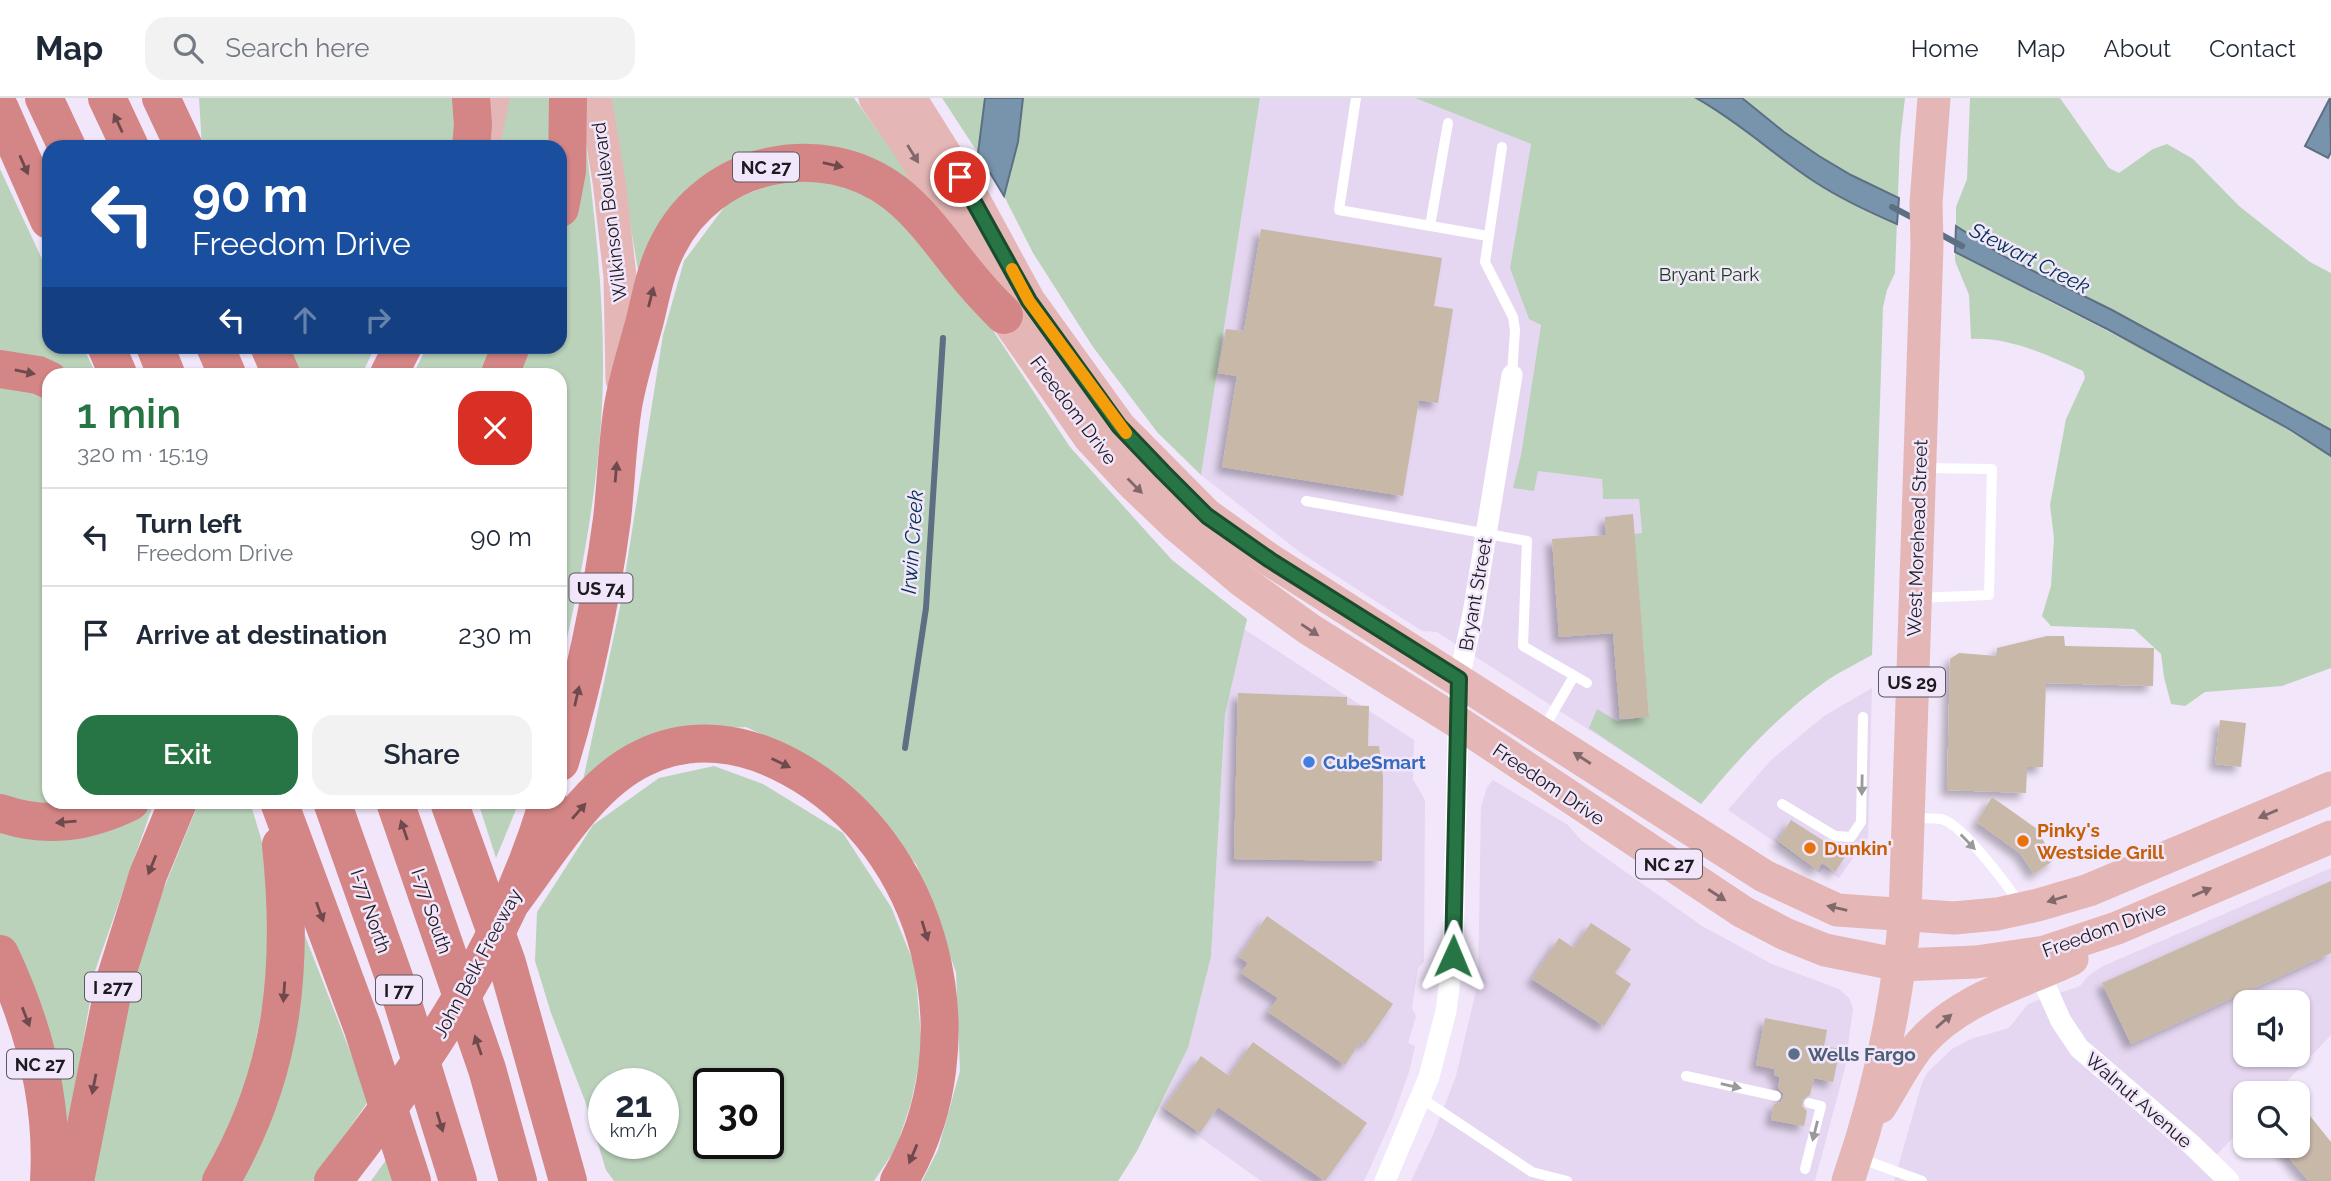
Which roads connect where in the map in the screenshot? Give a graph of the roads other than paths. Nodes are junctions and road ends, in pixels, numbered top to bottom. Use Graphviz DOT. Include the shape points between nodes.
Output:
graph roads {
  1 [pos="44,98"];
  2 [pos="107,98"];
  3 [pos="161,98"];
  4 [pos="190,98"];
  5 [pos="471,98"];
  6 [pos="492,98"];
  7 [pos="568,98"];
  8 [pos="595,98"];
  9 [pos="874,98"];
  10 [pos="910,98"];
  11 [pos="1356,98"];
  12 [pos="1934,98"];
  13 [pos="0,109"];
  14 [pos="1448,123"];
  15 [pos="63,140"];
  16 [pos="127,140"];
  17 [pos="181,140"];
  18 [pos="192,140"];
  19 [pos="472,140"];
  20 [pos="485,140"];
  21 [pos="1502,147"];
  22 [pos="567,171"];
  23 [pos="42,204"];
  24 [pos="1430,226"];
  25 [pos="1488,236"];
  26 [pos="1004,315"];
  27 [pos="0,369"];
  28 [pos="1512,375"];
  29 [pos="42,377"];
  30 [pos="622,410"];
  31 [pos="1919,468"];
  32 [pos="1306,501"];
  33 [pos="1486,535"];
  34 [pos="1915,598"];
  35 [pos="1574,676"];
  36 [pos="1459,679"];
  37 [pos="1587,683"];
  38 [pos="1863,717"];
  39 [pos="1456,721"];
  40 [pos="1541,732"];
  41 [pos="567,738"];
  42 [pos="2331,788"];
  43 [pos="1782,804"];
  44 [pos="115,809"];
  45 [pos="175,809"];
  46 [pos="278,809"];
  47 [pos="280,809"];
  48 [pos="334,809"];
  49 [pos="396,809"];
  50 [pos="452,809"];
  51 [pos="465,809"];
  52 [pos="544,809"];
  53 [pos="0,813"];
  54 [pos="1908,818"];
  55 [pos="2331,836"];
  56 [pos="496,898"];
  57 [pos="2022,908"];
  58 [pos="1905,914"];
  59 [pos="2117,928"];
  60 [pos="0,954"];
  61 [pos="507,963"];
  62 [pos="1900,965"];
  63 [pos="2040,974"];
  64 [pos="1686,1076"];
  65 [pos="1776,1096"];
  66 [pos="1421,1098"];
  67 [pos="1808,1103"];
  68 [pos="373,1130"];
  69 [pos="1856,1158"];
  70 [pos="1805,1169"];
  71 [pos="2226,1180"];
  72 [pos="49,1181"];
  73 [pos="75,1181"];
  74 [pos="221,1181"];
  75 [pos="333,1181"];
  76 [pos="345,1181"];
  77 [pos="412,1181"];
  78 [pos="458,1181"];
  79 [pos="519,1181"];
  80 [pos="568,1181"];
  81 [pos="592,1181"];
  82 [pos="899,1181"];
  83 [pos="1385,1181"];
  84 [pos="1567,1181"];
  85 [pos="1922,1181"];
  1 -- 15 [label="highway"];
  16 -- 2 [label="highway, one-way"];
  3 -- 17 [label="highway"];
  4 -- 18 [label="highway"];
  5 -- 19 [label="highway"];
  6 -- 20 [label="main road"];
  7 -- 22 [label="highway"];
  8 -- 30 [label="main road, Wilkinson Boulevard / US 74" via="620,276"];
  9 -- 26 [label="main road, Freedom Drive, one-way" via="909,147"];
  10 -- 36 [label="main road, Freedom Drive / NC 27" via="974,200 1029,301 1119,426 1207,516"];
  11 -- 24 [label="lane" via="1339,210"];
  12 -- 31 [label="main road, West Morehead Street / US 29" via="1926,202"];
  13 -- 23 [label="highway, one-way"];
  14 -- 24 [label="lane"];
  21 -- 25 [label="lane"];
  24 -- 25 [label="lane"];
  25 -- 28 [label="lane" via="1485,262 1513,317"];
  30 -- 26 [label="highway, NC 27, one-way" via="657,272 669,243 686,218 720,186 770,165 831,164 864,174 894,192 920,215"];
  26 -- 39 [label="main road, Freedom Drive / NC 27, one-way" via="1090,438 1177,526 1309,629"];
  27 -- 29 [label="highway, one-way"];
  28 -- 33 [label="street, Bryant Street"];
  41 -- 30 [label="highway, US 74, one-way" via="598,602"];
  31 -- 34 [label="main road, West Morehead Street / US 29"];
  31 -- 34 [label="lane" via="1992,469 1989,595"];
  32 -- 33 [label="lane"];
  33 -- 35 [label="lane" via="1527,541 1523,646"];
  33 -- 36 [label="street, Bryant Street"];
  34 -- 54 [label="main road, West Morehead Street / US 29"];
  35 -- 37 [label="lane"];
  35 -- 40 [label="lane"];
  36 -- 39 [label="street, Bryant Street"];
  36 -- 40 [label="main road, Freedom Drive / NC 27"];
  38 -- 43 [label="lane, one-way" via="1861,822 1852,837 1835,836"];
  39 -- 62 [label="main road, Freedom Drive / NC 27, one-way" via="1743,912 1825,950"];
  39 -- 66 [label="street, Bryant Street" via="1453,956 1446,1011"];
  58 -- 40 [label="main road, Freedom Drive / NC 27, one-way" via="1837,910 1803,896 1764,876"];
  42 -- 57 [label="main road, Freedom Drive / NC 27, one-way" via="2089,890"];
  44 -- 53 [label="highway, one-way" via="62,823 33,822"];
  45 -- 73 [label="highway, I 277, one-way" via="148,875 115,980"];
  46 -- 74 [label="highway, one-way" via="285,880 284,1002 256,1107"];
  47 -- 77 [label="highway, one-way" via="363,1029"];
  48 -- 78 [label="highway, I-77 North / I 77, one-way" via="401,997"];
  79 -- 49 [label="highway, I-77 South, one-way" via="487,1069"];
  50 -- 56 [label="highway"];
  51 -- 56 [label="highway"];
  52 -- 56 [label="highway, John Belk Freeway"];
  54 -- 57 [label="lane, one-way" via="1945,820 1999,874"];
  54 -- 58 [label="main road, West Morehead Street / US 29"];
  59 -- 55 [label="main road, Freedom Drive / NC 27, one-way"];
  56 -- 61 [label="highway"];
  56 -- 68 [label="highway, John Belk Freeway" via="475,975 439,1038"];
  56 -- 82 [label="highway, one-way" via="605,783 643,758 671,747 717,743 747,748 798,772 832,795 892,863 921,918 932,958 940,1025 937,1069 929,1111"];
  57 -- 58 [label="main road, Freedom Drive / NC 27" via="1954,918"];
  58 -- 62 [label="main road, West Morehead Street / US 29"];
  59 -- 62 [label="main road, Freedom Drive / NC 27" via="2045,952 1976,962"];
  59 -- 63 [label="main road"];
  60 -- 72 [label="highway, NC 27, one-way" via="31,1028 41,1067 50,1142"];
  61 -- 80 [label="highway"];
  61 -- 81 [label="highway"];
  62 -- 69 [label="main road, West Morehead Street / US 29" via="1887,1039"];
  69 -- 63 [label="main road, one-way" via="1918,1047 1945,1020 1997,990"];
  63 -- 71 [label="street, Walnut Avenue" via="2079,1048 2192,1144"];
  64 -- 65 [label="lane, one-way"];
  66 -- 83 [label="street, Bryant Street"];
  66 -- 84 [label="lane" via="1532,1172"];
  67 -- 70 [label="lane, one-way" via="1821,1106"];
  68 -- 75 [label="highway, John Belk Freeway"];
  68 -- 76 [label="highway"];
  69 -- 85 [label="lane"];
}
